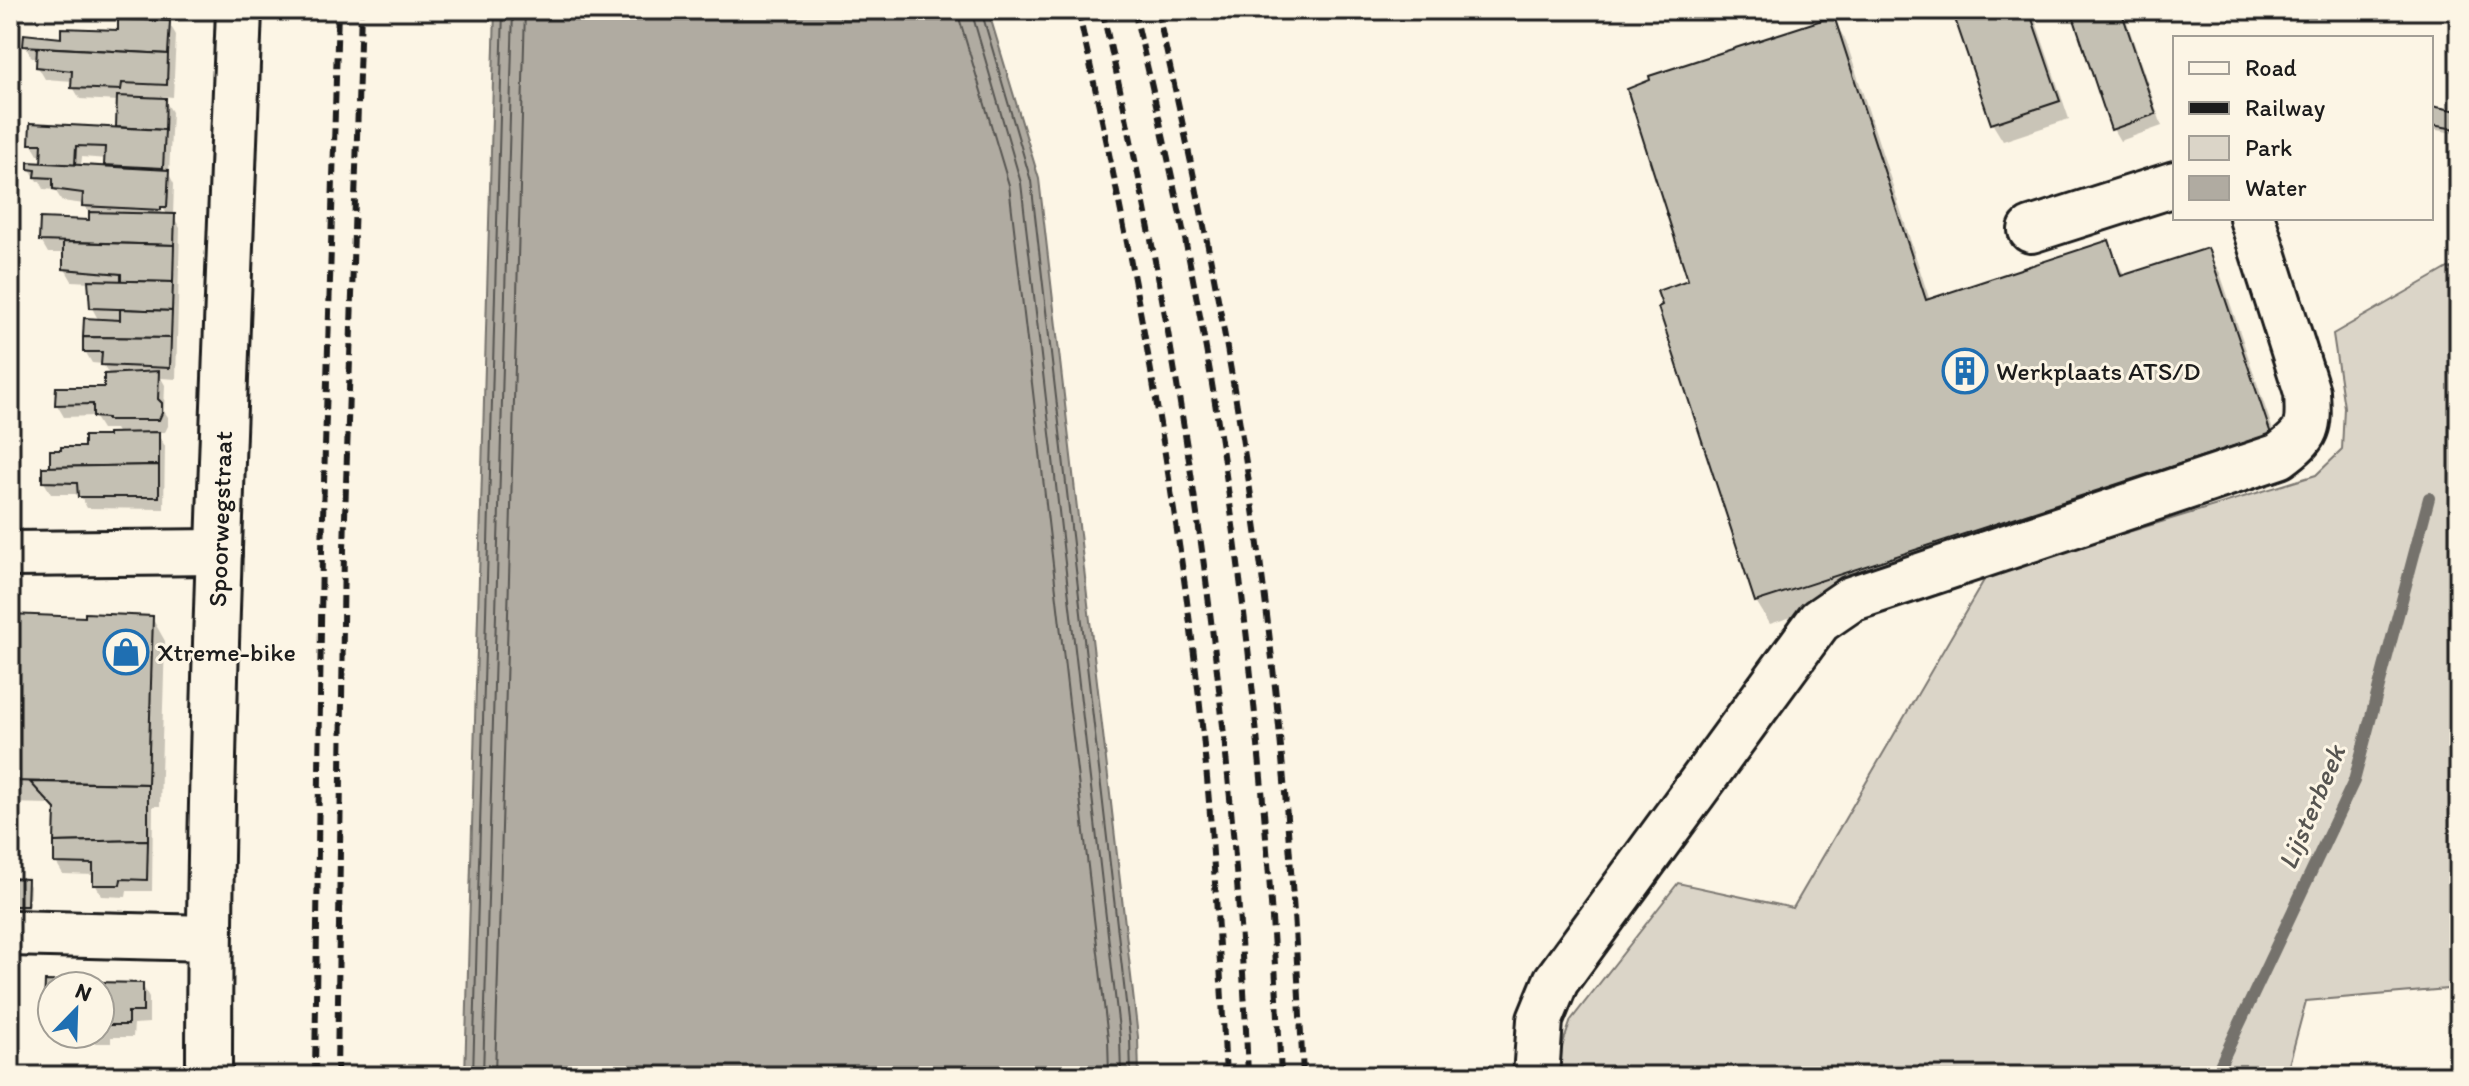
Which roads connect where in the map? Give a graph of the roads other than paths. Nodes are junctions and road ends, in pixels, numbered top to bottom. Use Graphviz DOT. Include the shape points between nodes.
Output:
graph roads {
  1 [pos="239,10"];
  2 [pos="2173,185"];
  3 [pos="2253,220"];
  4 [pos="2031,230"];
  5 [pos="219,552"];
  6 [pos="10,554"];
  7 [pos="10,933"];
  8 [pos="209,938"];
  9 [pos="209,1076"];
  10 [pos="1536,1076"];
  1 -- 5 [label="street, Spoorwegstraat"];
  2 -- 4 [label="street"];
  3 -- 10 [label="street" via="2307,392 2308,418 2300,440 2279,456 1851,599 1819,621 1556,981 1540,1020"];
  5 -- 6 [label="street"];
  5 -- 8 [label="street, Spoorwegstraat"];
  7 -- 8 [label="street"];
  8 -- 9 [label="street, Spoorwegstraat"];
}
